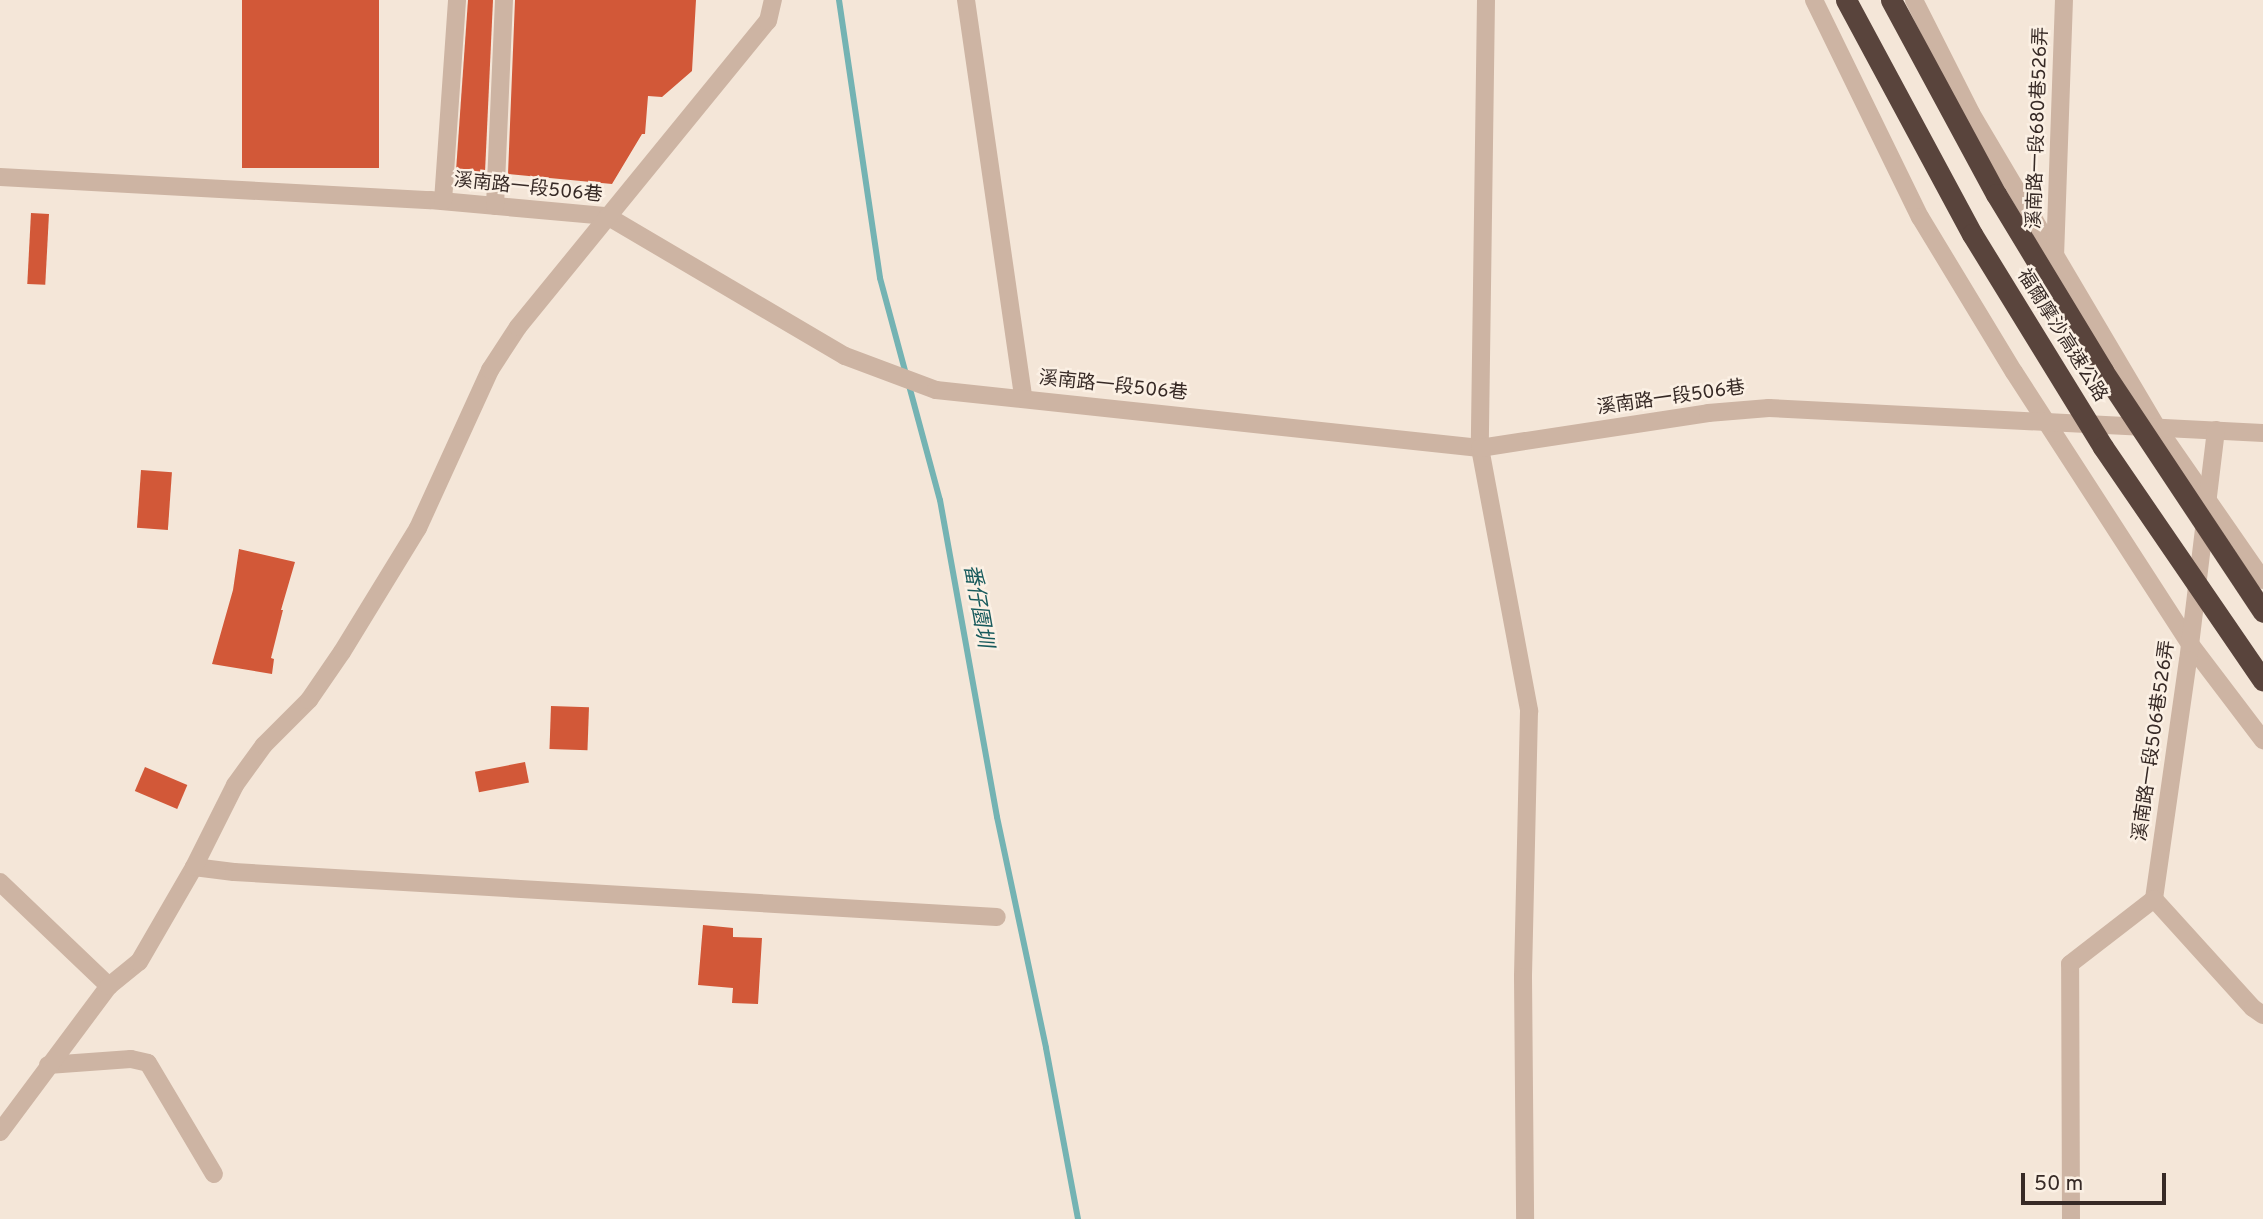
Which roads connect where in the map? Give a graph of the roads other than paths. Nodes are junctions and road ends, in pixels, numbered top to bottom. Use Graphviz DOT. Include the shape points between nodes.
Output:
graph roads {
  1 [pos="457,0"];
  2 [pos="504,0"];
  3 [pos="772,0"];
  4 [pos="966,0"];
  5 [pos="1486,0"];
  6 [pos="1814,0"];
  7 [pos="1846,0"];
  8 [pos="1891,0"];
  9 [pos="1914,0"];
  10 [pos="2064,0"];
  11 [pos="0,177"];
  12 [pos="443,201"];
  13 [pos="495,206"];
  14 [pos="607,216"];
  15 [pos="2055,257"];
  16 [pos="1023,398"];
  17 [pos="2048,421"];
  18 [pos="2157,427"];
  19 [pos="2216,430"];
  20 [pos="2263,433"];
  21 [pos="1480,448"];
  22 [pos="2207,503"];
  23 [pos="2263,580"];
  24 [pos="2263,612"];
  25 [pos="2190,644"];
  26 [pos="2263,681"];
  27 [pos="2263,740"];
  28 [pos="194,867"];
  29 [pos="0,882"];
  30 [pos="2154,899"];
  31 [pos="997,917"];
  32 [pos="109,986"];
  33 [pos="2263,1015"];
  34 [pos="48,1065"];
  35 [pos="0,1132"];
  36 [pos="214,1174"];
  37 [pos="1525,1219"];
  38 [pos="2071,1219"];
  1 -- 12 [label="street"];
  2 -- 13 [label="street"];
  3 -- 14 [label="street" via="768,21"];
  4 -- 16 [label="street"];
  5 -- 21 [label="street"];
  6 -- 17 [label="street" via="1920,217"];
  7 -- 26 [label="highway, 福爾摩沙高速公路, bridge" via="1972,234 2103,447"];
  8 -- 24 [label="highway, 福爾摩沙高速公路, bridge" via="1996,194 2103,370"];
  9 -- 15 [label="street" via="1971,113"];
  10 -- 15 [label="street, 溪南路一段680巷526弄"];
  11 -- 12 [label="street, 溪南路一段506巷"];
  12 -- 13 [label="street, 溪南路一段506巷"];
  13 -- 14 [label="street, 溪南路一段506巷"];
  14 -- 16 [label="street, 溪南路一段506巷" via="845,356 936,390"];
  14 -- 28 [label="street" via="518,327 490,370 418,528 309,700 264,745 235,785"];
  15 -- 18 [label="street"];
  16 -- 21 [label="street, 溪南路一段506巷"];
  17 -- 18 [label="street, 溪南路一段506巷"];
  17 -- 21 [label="street, 溪南路一段506巷" via="1769,408"];
  17 -- 25 [label="street"];
  18 -- 19 [label="street, 溪南路一段506巷"];
  18 -- 22 [label="street"];
  19 -- 20 [label="street, 溪南路一段506巷"];
  19 -- 22 [label="street, 溪南路一段506巷526弄"];
  21 -- 37 [label="street" via="1530,711 1522,977"];
  22 -- 23 [label="street"];
  22 -- 25 [label="street, 溪南路一段506巷526弄"];
  25 -- 27 [label="street"];
  25 -- 30 [label="street, 溪南路一段506巷526弄"];
  28 -- 31 [label="street"];
  28 -- 32 [label="street" via="139,962"];
  29 -- 32 [label="street"];
  30 -- 33 [label="street"];
  30 -- 38 [label="street" via="2070,964"];
  32 -- 34 [label="street"];
  34 -- 35 [label="street"];
  34 -- 36 [label="street" via="131,1059 148,1063"];
}
